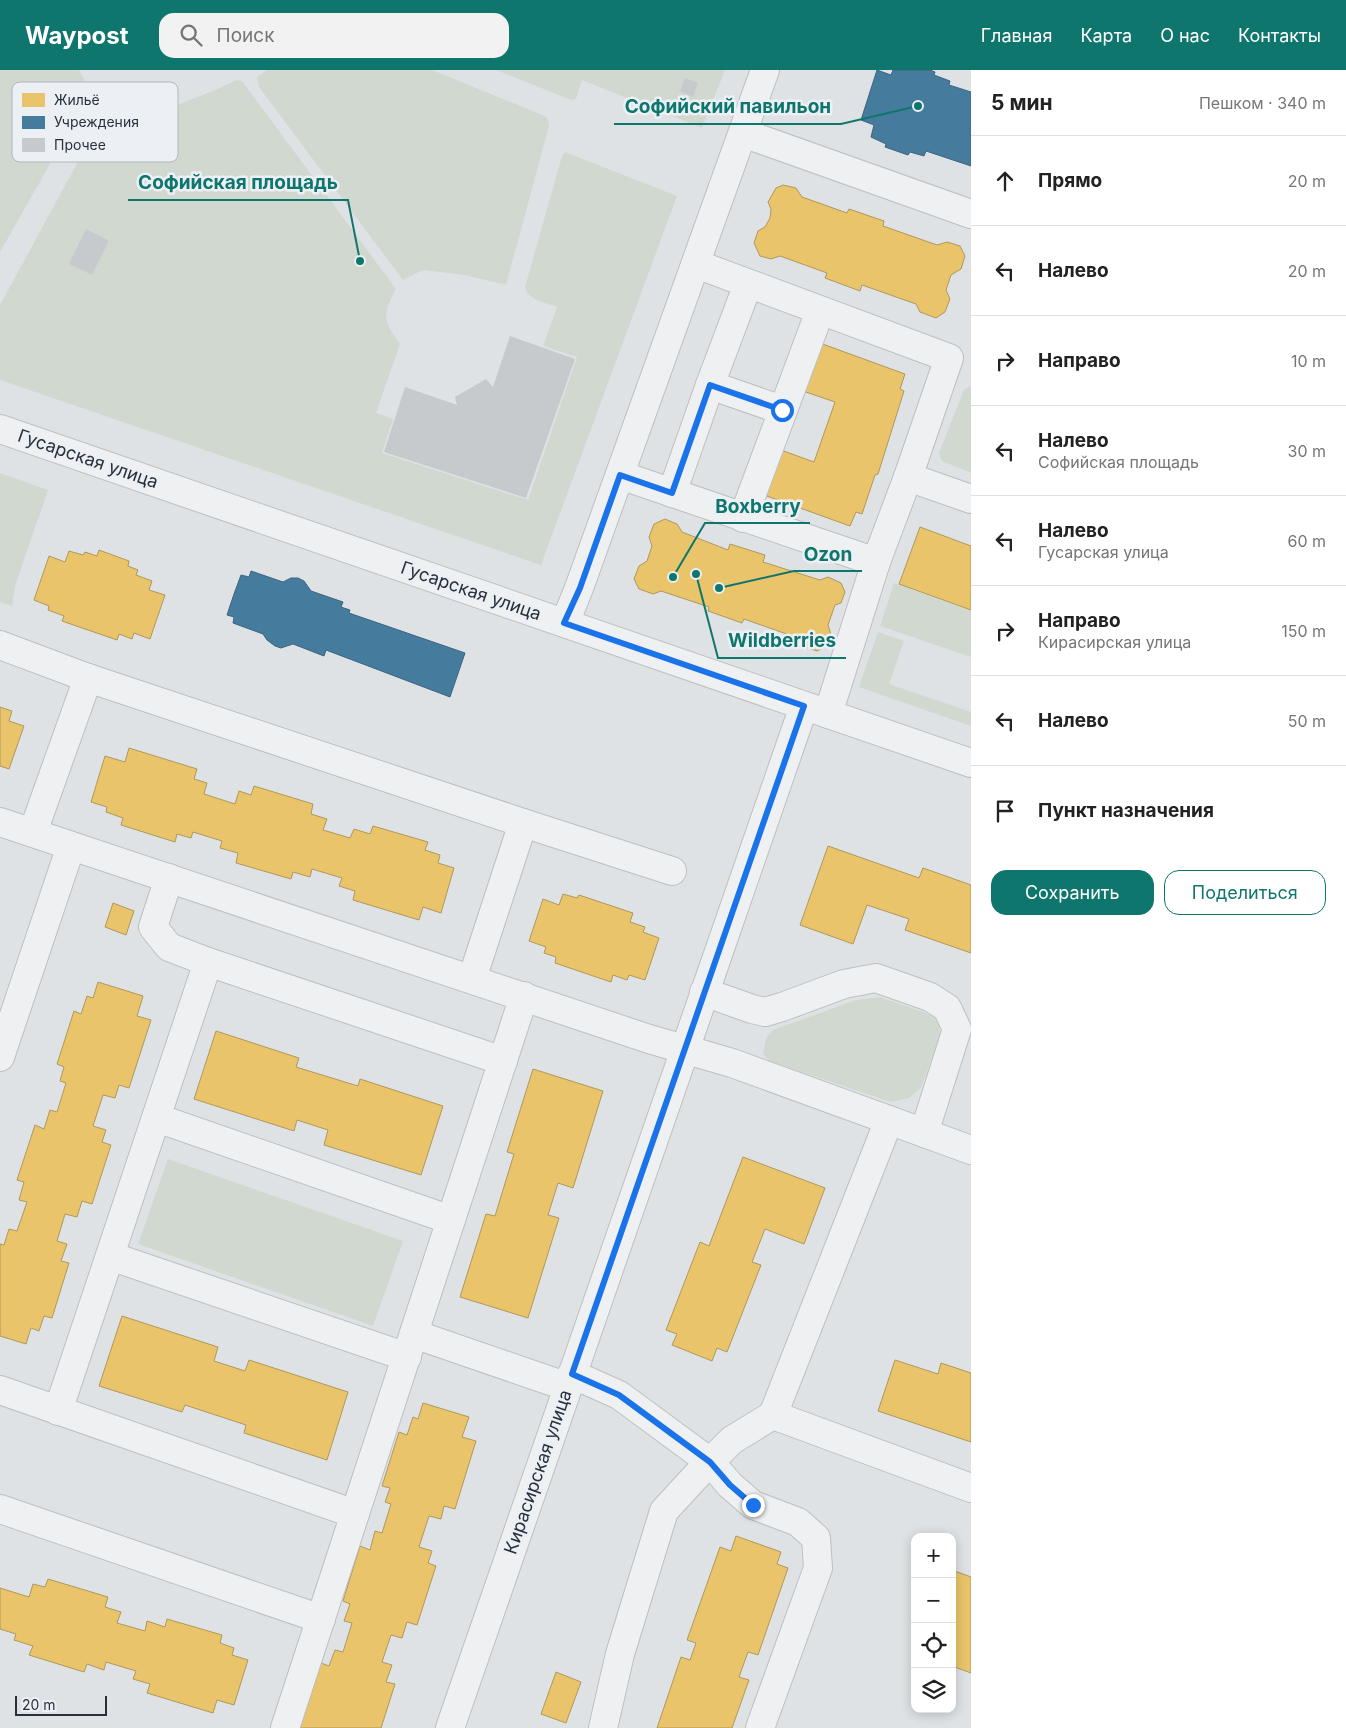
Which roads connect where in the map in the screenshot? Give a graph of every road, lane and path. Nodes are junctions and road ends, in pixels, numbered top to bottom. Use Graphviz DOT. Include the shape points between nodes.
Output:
graph roads {
  1 [pos="765,70"];
  2 [pos="743,133"];
  3 [pos="971,214"];
  4 [pos="696,264"];
  5 [pos="748,284"];
  6 [pos="820,311"];
  7 [pos="960,362"];
  8 [pos="710,385"];
  9 [pos="782,410"];
  10 [pos="0,429"];
  11 [pos="620,475"];
  12 [pos="908,478"];
  13 [pos="672,493"];
  14 [pos="971,499"];
  15 [pos="743,518"];
  16 [pos="876,562"];
  17 [pos="564,623"];
  18 [pos="0,644"];
  19 [pos="88,678"];
  20 [pos="816,710"];
  21 [pos="971,764"];
  22 [pos="523,823"];
  23 [pos="1,826"];
  24 [pos="33,832"];
  25 [pos="71,846"];
  26 [pos="672,871"];
  27 [pos="170,878"];
  28 [pos="208,962"];
  29 [pos="472,979"];
  30 [pos="704,992"];
  31 [pos="524,996"];
  32 [pos="685,1049"];
  33 [pos="0,1057"];
  34 [pos="503,1062"];
  35 [pos="157,1118"];
  36 [pos="888,1120"];
  37 [pos="924,1133"];
  38 [pos="971,1150"];
  39 [pos="451,1220"];
  40 [pos="110,1256"];
  41 [pos="410,1345"];
  42 [pos="570,1381"];
  43 [pos="0,1390"];
  44 [pos="58,1411"];
  45 [pos="773,1415"];
  46 [pos="710,1462"];
  47 [pos="971,1488"];
  48 [pos="0,1509"];
  49 [pos="355,1514"];
  50 [pos="321,1618"];
  51 [pos="285,1728"];
  52 [pos="450,1728"];
  53 [pos="603,1728"];
  54 [pos="760,1728"];
  1 -- 2 [label="street"];
  2 -- 3 [label="street"];
  2 -- 4 [label="street"];
  4 -- 5 [label="street"];
  4 -- 11 [label="street"];
  5 -- 6 [label="street"];
  5 -- 8 [label="street"];
  6 -- 7 [label="street"];
  6 -- 9 [label="street"];
  7 -- 12 [label="street, Кирасирская улица"];
  8 -- 9 [label="street"];
  8 -- 13 [label="street"];
  9 -- 15 [label="street"];
  10 -- 17 [label="street, Гусарская улица"];
  11 -- 13 [label="street"];
  11 -- 17 [label="street" via="580,588"];
  12 -- 14 [label="street"];
  12 -- 16 [label="street, Кирасирская улица"];
  13 -- 15 [label="street"];
  15 -- 16 [label="street"];
  16 -- 20 [label="street, Кирасирская улица"];
  17 -- 20 [label="street, Гусарская улица"];
  18 -- 19 [label="street"];
  19 -- 22 [label="street"];
  19 -- 24 [label="street"];
  20 -- 21 [label="street, Гусарская улица"];
  20 -- 30 [label="street, Кирасирская улица"];
  22 -- 26 [label="street"];
  22 -- 29 [label="street"];
  23 -- 24 [label="street"];
  24 -- 25 [label="street"];
  25 -- 27 [label="street"];
  25 -- 33 [label="street"];
  27 -- 28 [label="street" via="153,927 169,947"];
  27 -- 29 [label="street"];
  28 -- 34 [label="street"];
  28 -- 35 [label="street"];
  29 -- 31 [label="street"];
  30 -- 32 [label="street, Кирасирская улица"];
  30 -- 37 [label="street" via="765,1012 844,984 876,978 930,998 947,1008 957,1029"];
  31 -- 32 [label="street"];
  31 -- 34 [label="street"];
  32 -- 36 [label="street"];
  32 -- 42 [label="street, Кирасирская улица"];
  34 -- 39 [label="street"];
  35 -- 39 [label="street"];
  35 -- 40 [label="street"];
  36 -- 37 [label="street"];
  36 -- 45 [label="street"];
  37 -- 38 [label="street"];
  39 -- 41 [label="street"];
  40 -- 41 [label="street"];
  40 -- 44 [label="street"];
  41 -- 42 [label="street"];
  41 -- 49 [label="street"];
  42 -- 46 [label="street" via="619,1395"];
  42 -- 52 [label="street, Кирасирская улица"];
  43 -- 44 [label="street"];
  44 -- 49 [label="street"];
  45 -- 46 [label="street" via="732,1440"];
  45 -- 47 [label="street"];
  46 -- 53 [label="street" via="664,1511 620,1654"];
  46 -- 54 [label="street" via="753,1505 798,1522 816,1538 818,1568"];
  48 -- 50 [label="street"];
  49 -- 50 [label="street"];
  50 -- 51 [label="street"];
}
